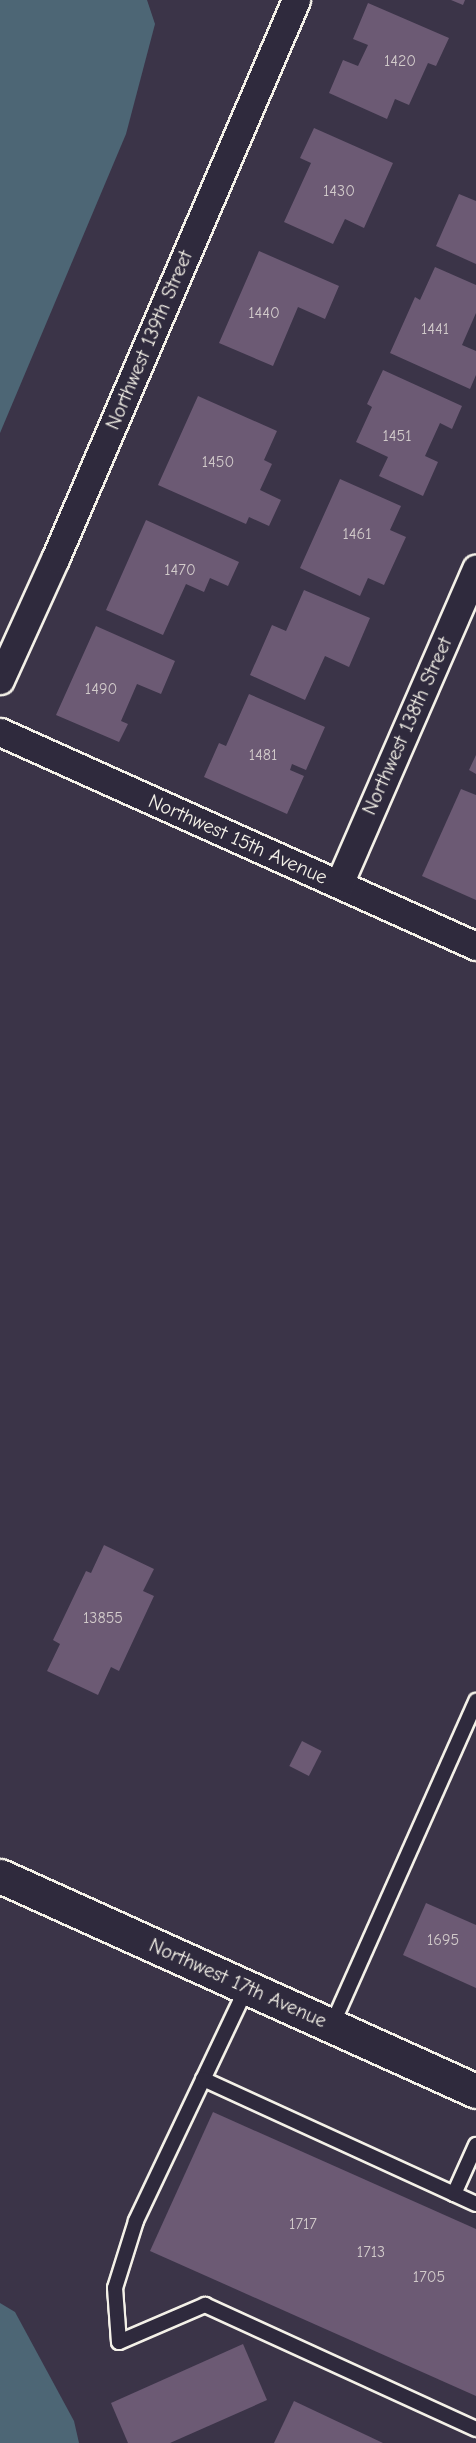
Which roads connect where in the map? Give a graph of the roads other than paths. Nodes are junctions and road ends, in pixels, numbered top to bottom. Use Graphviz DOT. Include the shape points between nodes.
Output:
graph roads {
  1 [pos="296,0"];
  2 [pos="476,569"];
  3 [pos="0,680"];
  4 [pos="0,732"];
  5 [pos="339,884"];
  6 [pos="476,946"];
  7 [pos="476,1701"];
  8 [pos="0,1876"];
  9 [pos="247,1987"];
  10 [pos="332,2025"];
  11 [pos="203,2079"];
  12 [pos="476,2091"];
  13 [pos="476,2145"];
  14 [pos="454,2194"];
  15 [pos="476,2204"];
  16 [pos="476,2428"];
  1 -- 3 [label="street, Northwest 139th Street"];
  2 -- 5 [label="street, Northwest 138th Street"];
  4 -- 5 [label="street, Northwest 15th Avenue"];
  5 -- 6 [label="street, Northwest 15th Avenue"];
  7 -- 10 [label="lane"];
  8 -- 9 [label="street, Northwest 17th Avenue"];
  9 -- 10 [label="street, Northwest 17th Avenue"];
  9 -- 11 [label="lane"];
  10 -- 12 [label="street, Northwest 17th Avenue"];
  11 -- 14 [label="lane"];
  11 -- 16 [label="lane" via="136,2221 116,2288 119,2342 205,2305"];
  13 -- 14 [label="lane"];
  14 -- 15 [label="lane"];
}
